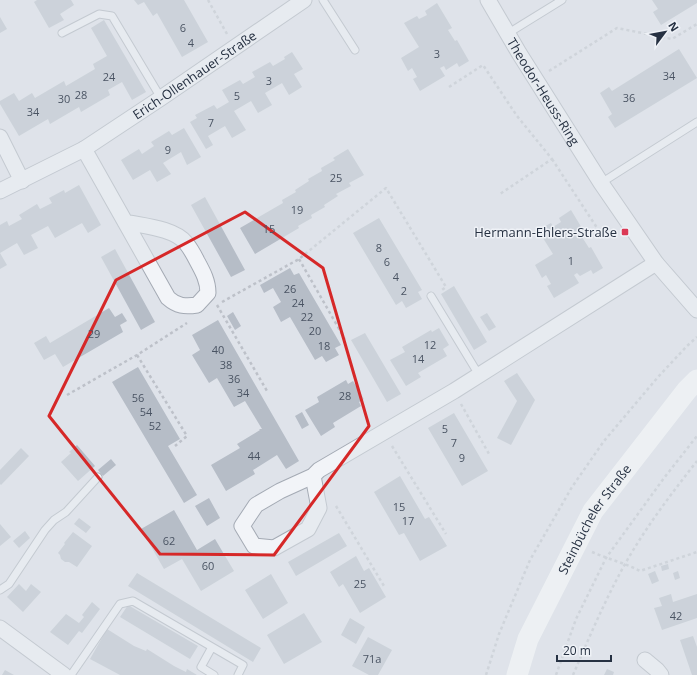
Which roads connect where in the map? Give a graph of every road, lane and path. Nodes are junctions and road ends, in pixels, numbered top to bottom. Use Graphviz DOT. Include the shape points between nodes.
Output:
graph roads {
  1 [pos="208,0"];
  2 [pos="304,0"];
  3 [pos="323,0"];
  4 [pos="488,0"];
  5 [pos="562,0"];
  6 [pos="697,24"];
  7 [pos="62,33"];
  8 [pos="507,34"];
  9 [pos="235,47"];
  10 [pos="355,50"];
  11 [pos="536,80"];
  12 [pos="449,87"];
  13 [pos="161,98"];
  14 [pos="697,122"];
  15 [pos="0,137"];
  16 [pos="84,149"];
  17 [pos="552,159"];
  18 [pos="22,181"];
  19 [pos="601,183"];
  20 [pos="0,191"];
  21 [pos="500,194"];
  22 [pos="626,220"];
  23 [pos="126,222"];
  24 [pos="299,259"];
  25 [pos="656,262"];
  26 [pos="208,293"];
  27 [pos="431,296"];
  28 [pos="217,305"];
  29 [pos="210,309"];
  30 [pos="697,310"];
  31 [pos="190,321"];
  32 [pos="697,337"];
  33 [pos="346,341"];
  34 [pos="137,354"];
  35 [pos="479,375"];
  36 [pos="697,380"];
  37 [pos="267,391"];
  38 [pos="454,391"];
  39 [pos="67,395"];
  40 [pos="384,432"];
  41 [pos="697,436"];
  42 [pos="176,446"];
  43 [pos="489,454"];
  44 [pos="697,461"];
  45 [pos="313,476"];
  46 [pos="98,477"];
  47 [pos="318,501"];
  48 [pos="446,534"];
  49 [pos="576,545"];
  50 [pos="697,552"];
  51 [pos="606,558"];
  52 [pos="625,564"];
  53 [pos="384,586"];
  54 [pos="0,590"];
  55 [pos="0,628"];
  56 [pos="212,647"];
  57 [pos="645,660"];
  58 [pos="64,675"];
  59 [pos="71,675"];
  60 [pos="214,675"];
  61 [pos="238,675"];
  62 [pos="486,675"];
  63 [pos="517,675"];
  64 [pos="556,675"];
  65 [pos="573,675"];
  66 [pos="661,675"];
  1 -- 9 [label="path"];
  2 -- 9 [label="street, Erich-Ollenhauer-Straße"];
  3 -- 10 [label="lane"];
  4 -- 8 [label="street, Theodor-Heuss-Ring"];
  5 -- 8 [label="lane"];
  6 -- 11 [label="path" via="672,39 618,28"];
  7 -- 13 [label="lane" via="99,14 112,16"];
  8 -- 11 [label="street, Theodor-Heuss-Ring"];
  9 -- 13 [label="street, Erich-Ollenhauer-Straße"];
  11 -- 19 [label="street, Theodor-Heuss-Ring"];
  12 -- 17 [label="path" via="483,65 517,116"];
  13 -- 16 [label="street, Erich-Ollenhauer-Straße"];
  14 -- 19 [label="lane"];
  15 -- 18 [label="street"];
  16 -- 18 [label="street, Erich-Ollenhauer-Straße"];
  16 -- 23 [label="street"];
  17 -- 21 [label="path"];
  17 -- 22 [label="path" via="603,237"];
  18 -- 20 [label="street, Erich-Ollenhauer-Straße"];
  19 -- 22 [label="street, Theodor-Heuss-Ring"];
  22 -- 25 [label="street, Theodor-Heuss-Ring"];
  23 -- 26 [label="street" via="168,231 186,242 206,278"];
  23 -- 26 [label="street" via="168,298 174,304 197,305"];
  24 -- 27 [label="path" via="386,188 446,288"];
  24 -- 28 [label="path"];
  24 -- 33 [label="path"];
  25 -- 30 [label="street, Theodor-Heuss-Ring"];
  25 -- 35 [label="street"];
  26 -- 28 [label="path"];
  27 -- 35 [label="lane"];
  28 -- 29 [label="path"];
  28 -- 37 [label="path"];
  31 -- 34 [label="path"];
  32 -- 62 [label="path" via="658,377 609,436 572,487 530,560 499,634"];
  34 -- 39 [label="path"];
  34 -- 42 [label="path" via="187,436"];
  35 -- 38 [label="street"];
  36 -- 49 [label="main road, Steinbücheler Straße" via="593,511"];
  38 -- 40 [label="street"];
  38 -- 43 [label="path"];
  40 -- 45 [label="street"];
  40 -- 48 [label="path"];
  41 -- 51 [label="path"];
  44 -- 52 [label="path" via="667,498"];
  45 -- 47 [label="street"];
  45 -- 47 [label="street" via="256,505 242,526 254,546 274,548 308,529 319,508"];
  46 -- 54 [label="lane" via="66,512 45,530 9,584"];
  47 -- 53 [label="path" via="334,502"];
  49 -- 51 [label="path"];
  49 -- 63 [label="main road, Steinbücheler Straße" via="528,639"];
  50 -- 52 [label="path" via="640,571"];
  51 -- 52 [label="path"];
  51 -- 64 [label="path" via="576,619"];
  52 -- 65 [label="path" via="597,619"];
  55 -- 58 [label="street"];
  56 -- 59 [label="lane" via="133,601 120,604"];
  56 -- 60 [label="lane" via="201,667"];
  56 -- 61 [label="lane" via="243,666"];
  57 -- 66 [label="street"];
}
